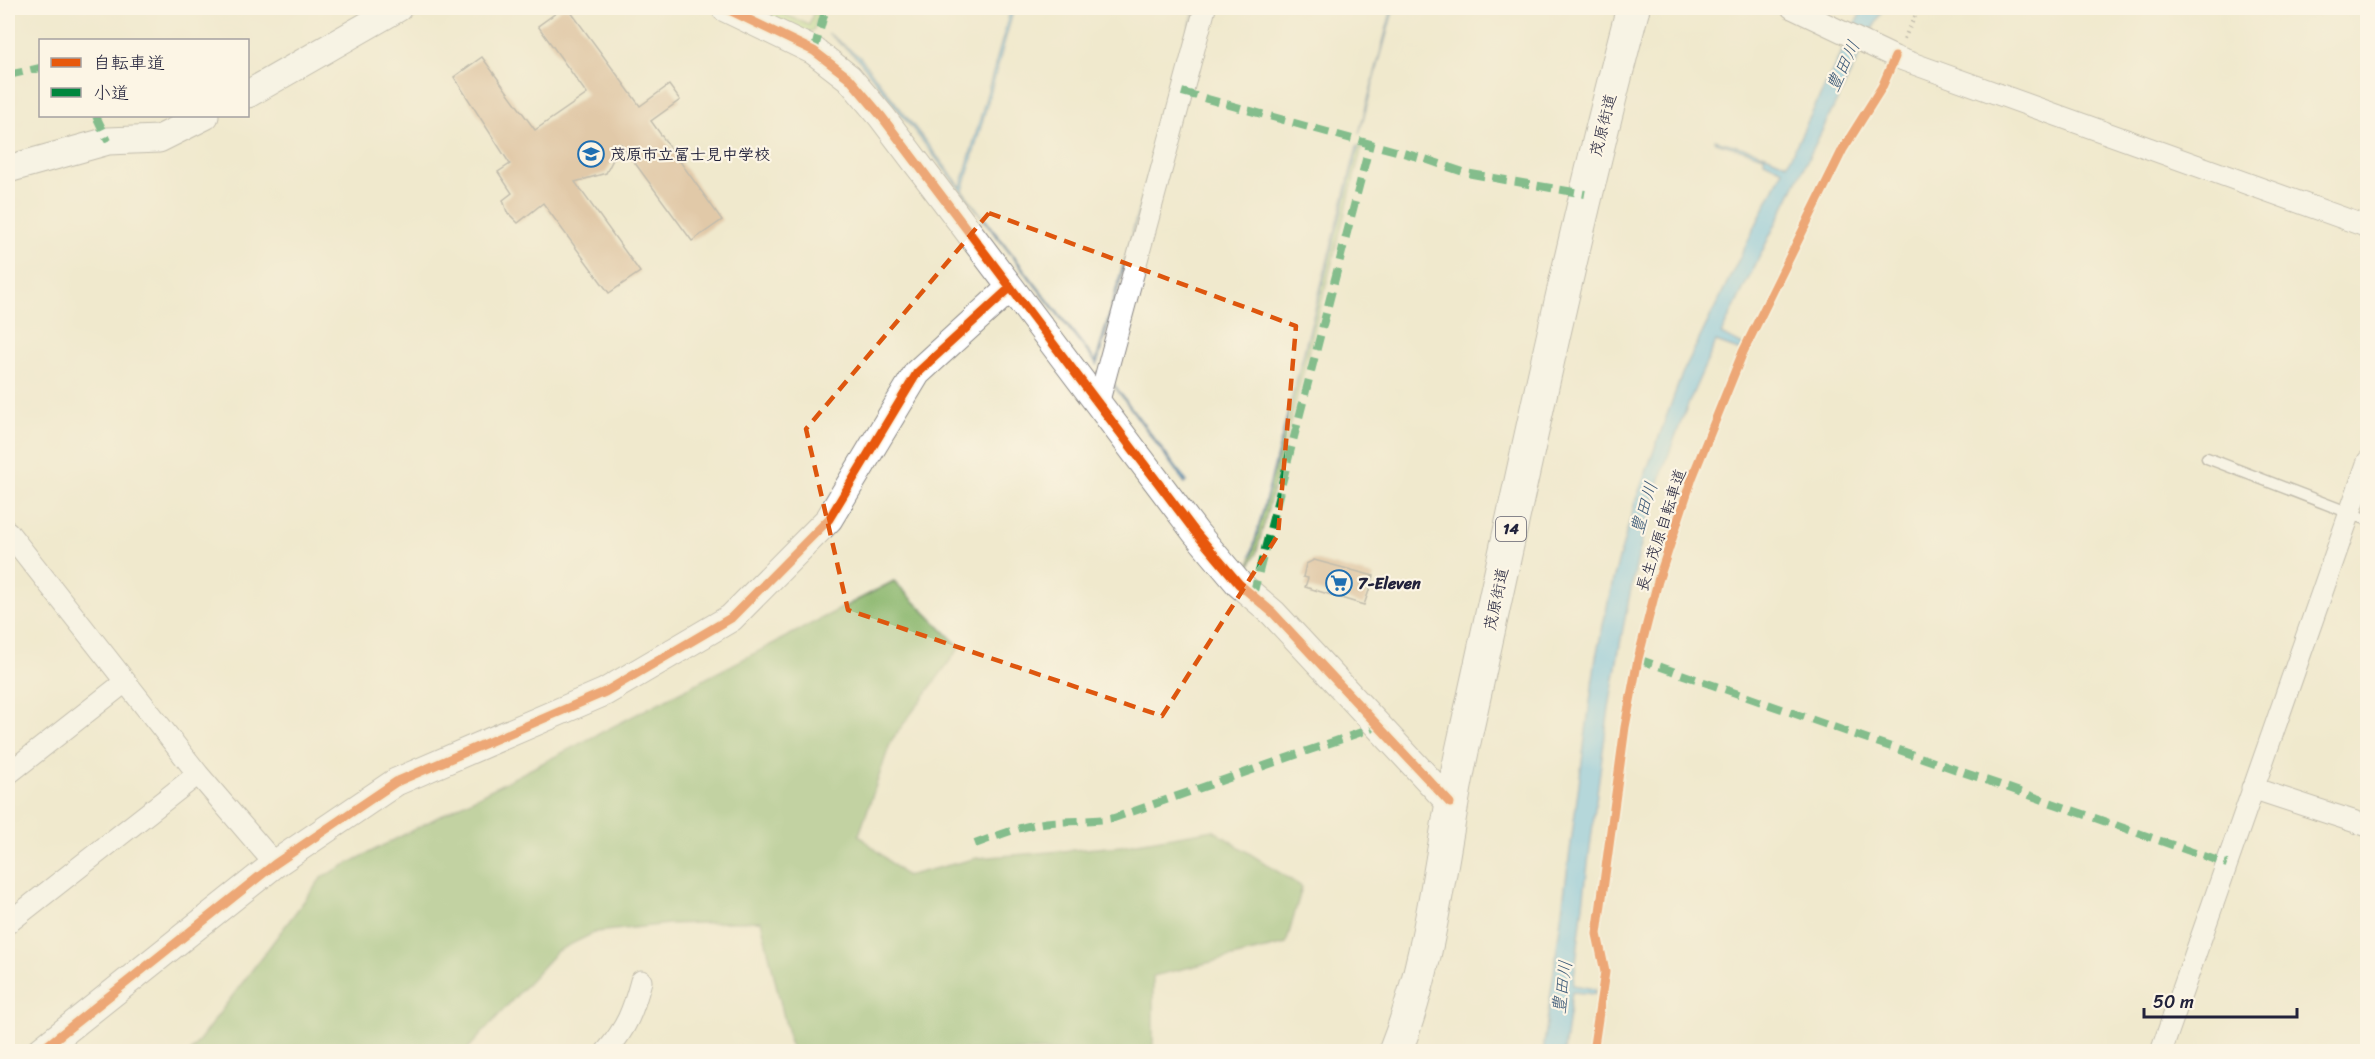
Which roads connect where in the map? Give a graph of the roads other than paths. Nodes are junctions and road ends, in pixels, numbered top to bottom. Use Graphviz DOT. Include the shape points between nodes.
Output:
graph roads {
  1 [pos="398,8"];
  2 [pos="725,8"];
  3 [pos="1205,8"];
  4 [pos="1633,8"];
  5 [pos="1792,8"];
  6 [pos="249,93"];
  7 [pos="203,117"];
  8 [pos="8,169"];
  9 [pos="2367,227"];
  10 [pos="1010,288"];
  11 [pos="1098,404"];
  12 [pos="2207,458"];
  13 [pos="2367,461"];
  14 [pos="2358,517"];
  15 [pos="8,532"];
  16 [pos="125,682"];
  17 [pos="8,774"];
  18 [pos="198,774"];
  19 [pos="2253,788"];
  20 [pos="1450,804"];
  21 [pos="2367,826"];
  22 [pos="275,864"];
  23 [pos="8,923"];
  24 [pos="641,981"];
  25 [pos="39,1052"];
  26 [pos="606,1052"];
  27 [pos="1395,1052"];
  28 [pos="2161,1052"];
  1 -- 6 [label="street"];
  2 -- 10 [label="street" via="814,51 849,78"];
  3 -- 11 [label="street"];
  4 -- 20 [label="main road, 茂原街道 / 14" via="1585,194"];
  5 -- 9 [label="street" via="1895,57"];
  7 -- 8 [label="street" via="159,139 108,141"];
  10 -- 11 [label="street"];
  10 -- 22 [label="street" via="917,373 829,519 731,618 605,692 396,782"];
  11 -- 20 [label="street" via="1239,584 1273,613"];
  12 -- 14 [label="lane"];
  13 -- 14 [label="street"];
  14 -- 19 [label="street"];
  15 -- 16 [label="street"];
  16 -- 17 [label="street"];
  16 -- 18 [label="street"];
  18 -- 22 [label="street"];
  18 -- 23 [label="street"];
  19 -- 21 [label="street"];
  19 -- 28 [label="street"];
  20 -- 27 [label="main road, 茂原街道 / 14" via="1429,932"];
  22 -- 25 [label="street"];
  24 -- 26 [label="street" via="625,1030"];
}
